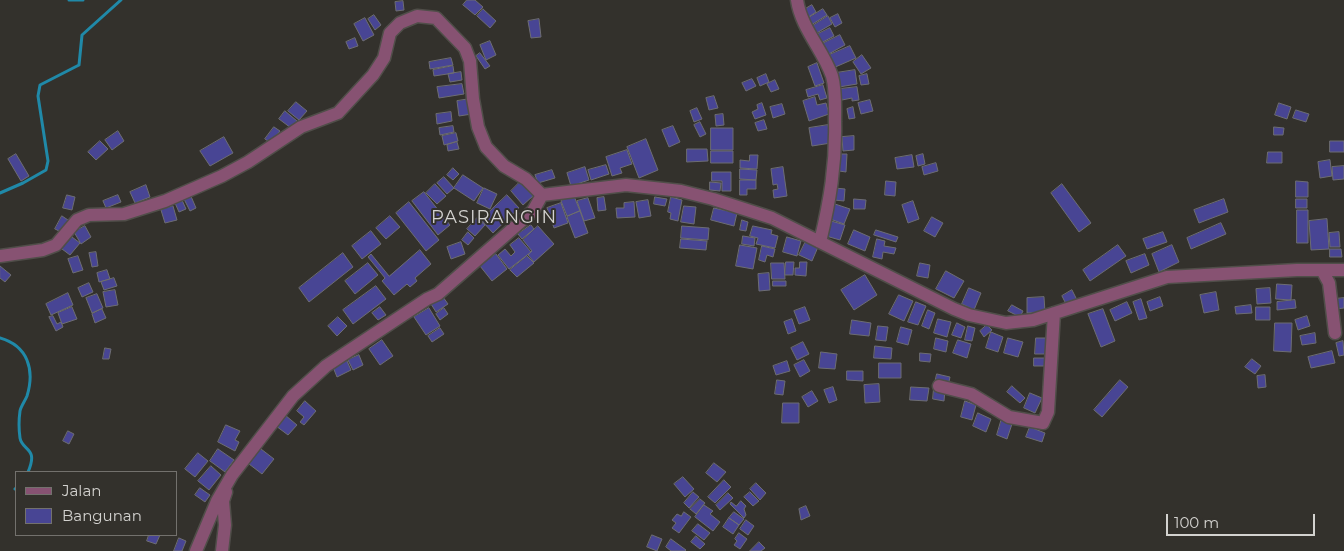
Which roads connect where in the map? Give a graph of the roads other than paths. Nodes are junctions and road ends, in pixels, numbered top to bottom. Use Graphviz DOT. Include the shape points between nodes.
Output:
graph roads {
  1 [pos="797,0"];
  2 [pos="542,195"];
  3 [pos="820,242"];
  4 [pos="0,256"];
  5 [pos="1322,270"];
  6 [pos="1344,270"];
  7 [pos="1054,313"];
  8 [pos="1335,333"];
  9 [pos="939,386"];
  10 [pos="232,475"];
  11 [pos="196,551"];
  12 [pos="222,551"];
  1 -- 3 [label="street" via="802,18 831,74 836,104 833,182"];
  2 -- 3 [label="street" via="626,185 681,191 772,218"];
  2 -- 4 [label="street" via="526,178 504,166 486,147 472,99 470,61 465,48 436,18 417,16 400,23 390,33 384,58 373,75 338,113 300,127 248,162 165,201 124,214 89,215 76,220 56,245"];
  2 -- 10 [label="street" via="534,211 438,294 326,366 293,396"];
  3 -- 7 [label="street" via="969,315 1006,323 1033,320"];
  5 -- 6 [label="street"];
  5 -- 7 [label="street" via="1167,277"];
  5 -- 8 [label="street" via="1329,283"];
  7 -- 9 [label="street" via="1048,412 1043,423 1009,417 971,394"];
  10 -- 11 [label="street" via="217,500"];
  10 -- 12 [label="street" via="223,501"];
}
